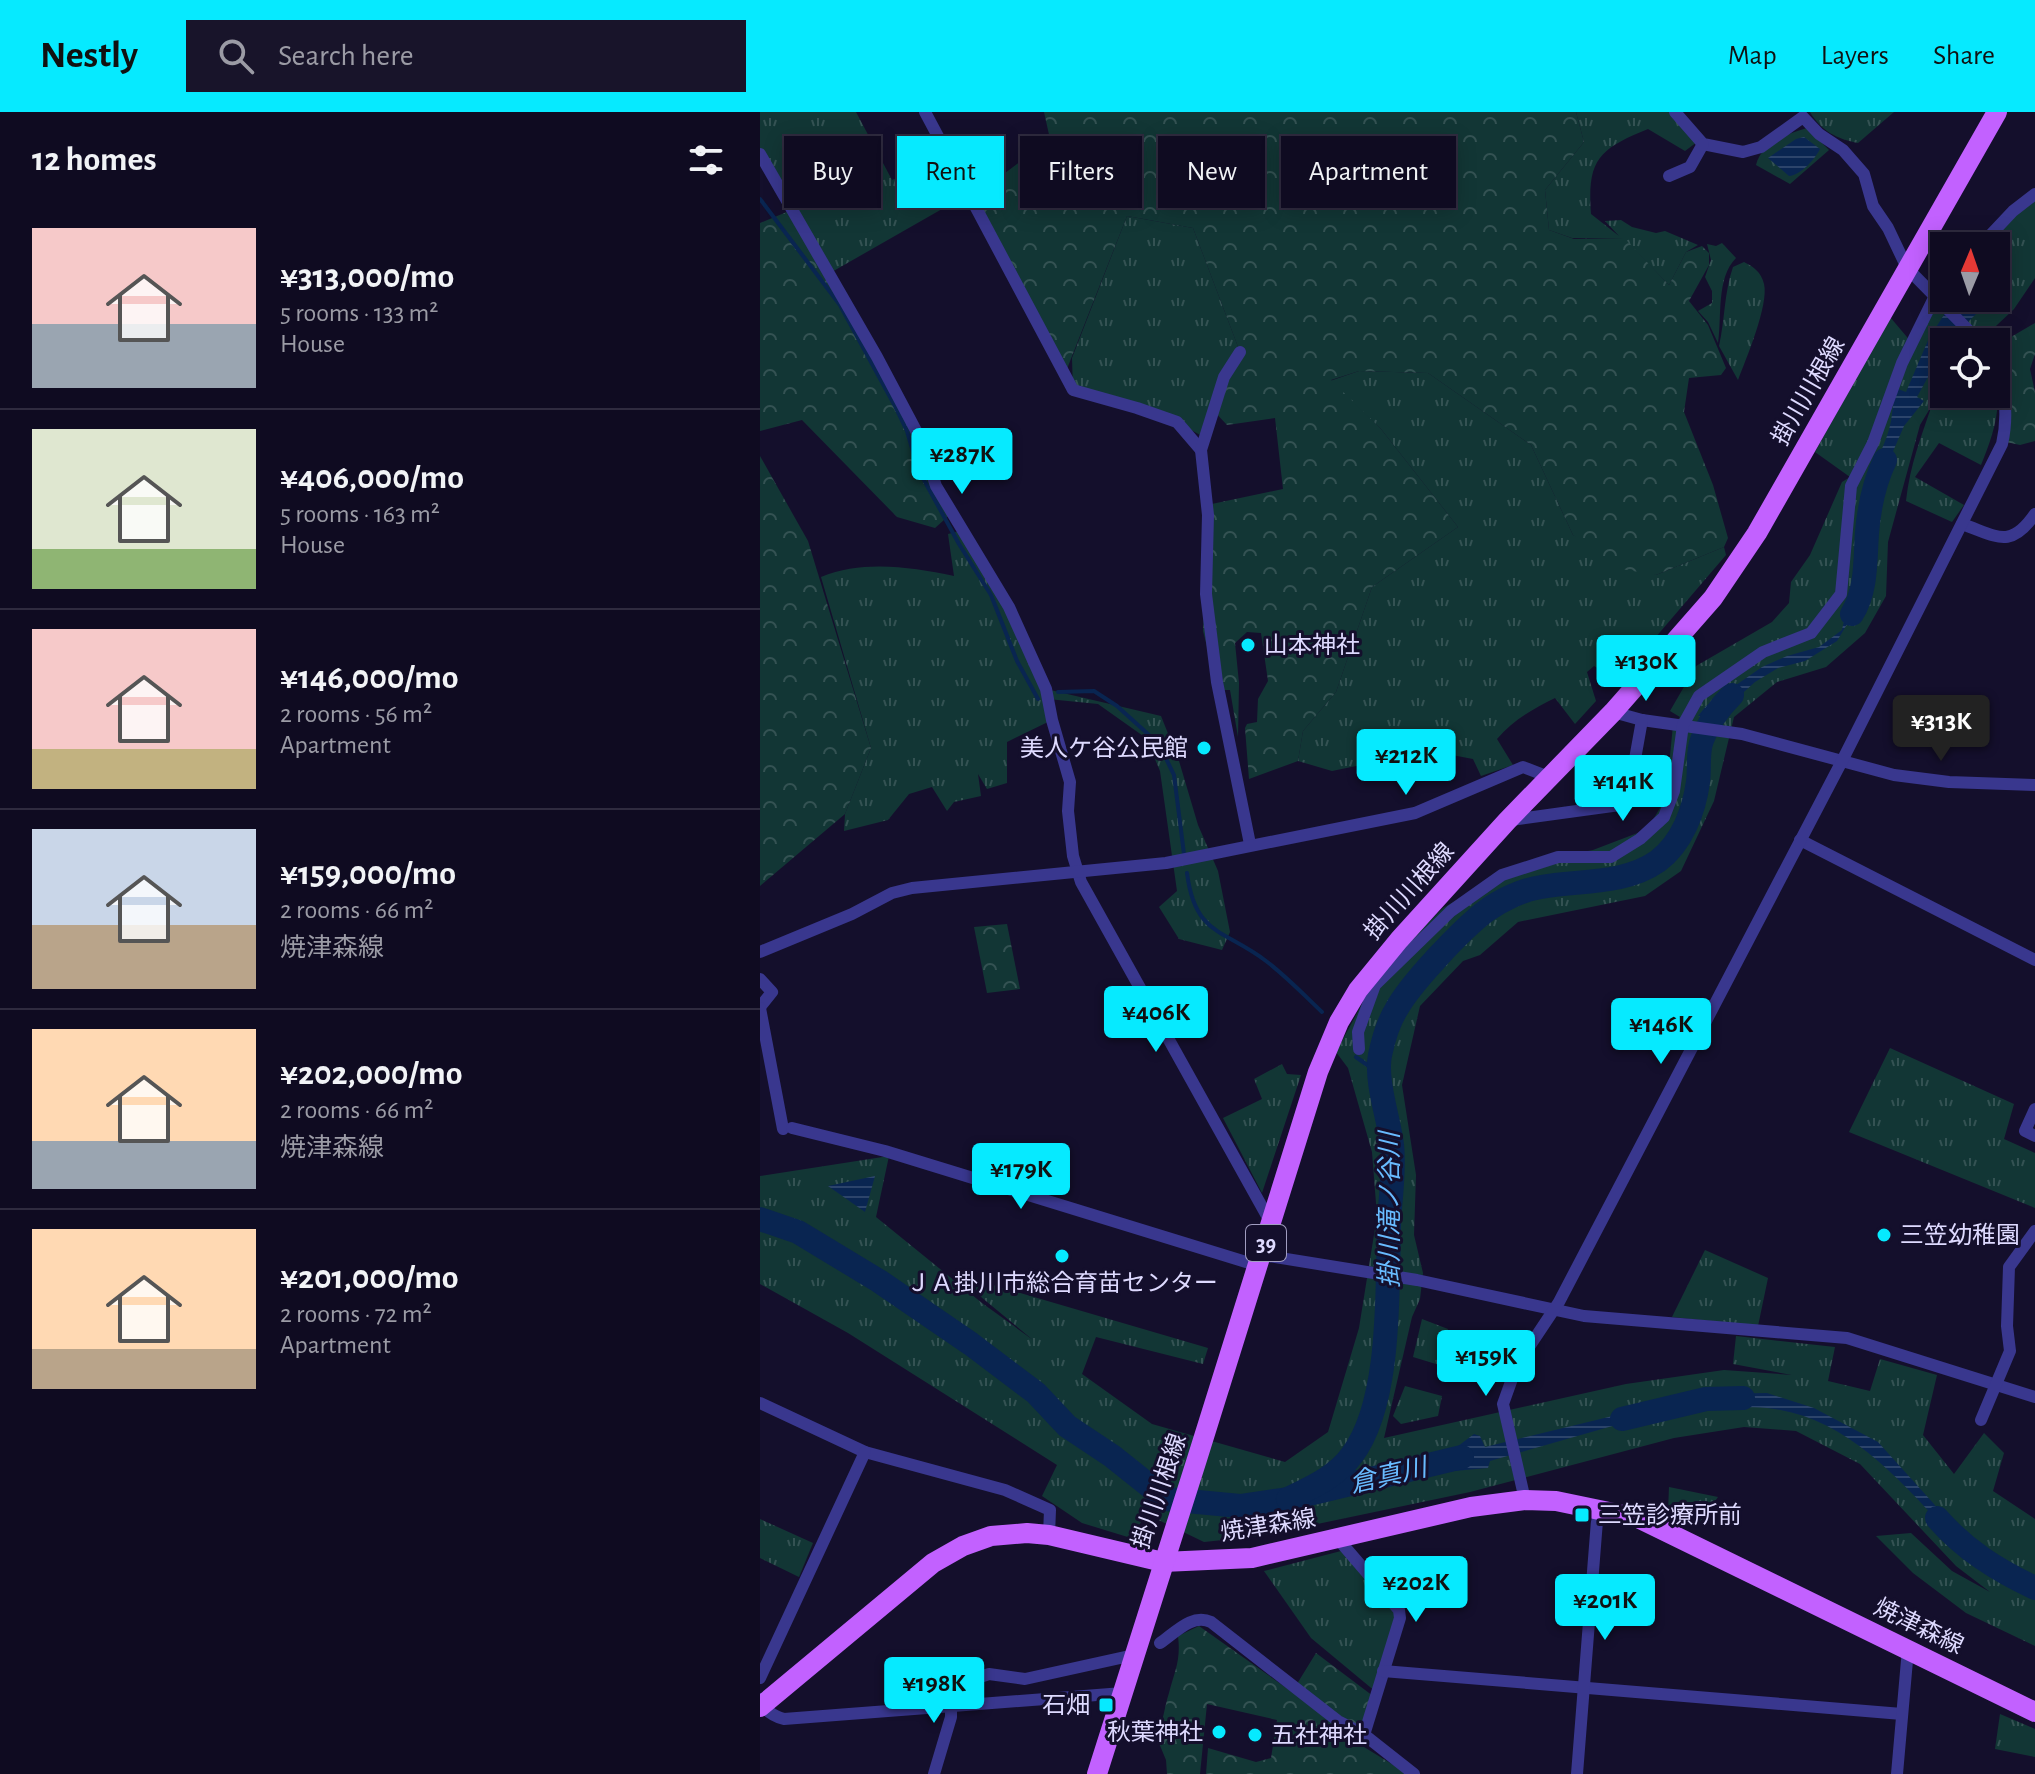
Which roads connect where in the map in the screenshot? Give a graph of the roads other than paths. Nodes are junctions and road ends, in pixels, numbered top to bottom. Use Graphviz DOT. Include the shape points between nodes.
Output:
graph roads {
  1 [pos="925,112"];
  2 [pos="1675,112"];
  3 [pos="1997,112"];
  4 [pos="1802,114"];
  5 [pos="1703,144"];
  6 [pos="760,154"];
  7 [pos="1669,176"];
  8 [pos="2035,194"];
  9 [pos="1993,232"];
  10 [pos="1907,268"];
  11 [pos="1930,284"];
  12 [pos="1930,310"];
  13 [pos="1952,312"];
  14 [pos="1967,328"];
  15 [pos="1240,352"];
  16 [pos="2005,408"];
  17 [pos="1201,450"];
  18 [pos="2035,514"];
  19 [pos="1962,524"];
  20 [pos="1613,712"];
  21 [pos="1642,720"];
  22 [pos="1688,726"];
  23 [pos="1842,761"];
  24 [pos="1549,777"];
  25 [pos="2035,785"];
  26 [pos="1507,821"];
  27 [pos="1800,840"];
  28 [pos="1250,844"];
  29 [pos="1077,870"];
  30 [pos="760,952"];
  31 [pos="2035,960"];
  32 [pos="760,979"];
  33 [pos="760,1008"];
  34 [pos="1359,1049"];
  35 [pos="2035,1109"];
  36 [pos="2035,1136"];
  37 [pos="1271,1224"];
  38 [pos="2035,1231"];
  39 [pos="1260,1261"];
  40 [pos="1554,1310"];
  41 [pos="1997,1385"];
  42 [pos="2035,1397"];
  43 [pos="760,1403"];
  44 [pos="1981,1420"];
  45 [pos="865,1452"];
  46 [pos="1525,1500"];
  47 [pos="1598,1508"];
  48 [pos="1049,1535"];
  49 [pos="1338,1539"];
  50 [pos="1163,1562"];
  51 [pos="1160,1643"];
  52 [pos="1908,1649"];
  53 [pos="1134,1655"];
  54 [pos="1054,1671"];
  55 [pos="1383,1671"];
  56 [pos="760,1678"];
  57 [pos="1584,1688"];
  58 [pos="1123,1693"];
  59 [pos="1057,1698"];
  60 [pos="761,1703"];
  61 [pos="957,1705"];
  62 [pos="2035,1712"];
  63 [pos="1902,1714"];
  64 [pos="1364,1735"];
  65 [pos="934,1774"];
  66 [pos="1097,1774"];
  67 [pos="1414,1774"];
  68 [pos="1577,1774"];
  69 [pos="1897,1774"];
  1 -- 17 [label="street" via="1073,390 1177,422"];
  2 -- 5 [label="street"];
  3 -- 10 [label="main road, 掛川川根線 / 39"];
  4 -- 5 [label="street" via="1761,147 1743,152"];
  4 -- 10 [label="street" via="1864,174 1873,206"];
  5 -- 7 [label="street" via="1690,167"];
  6 -- 29 [label="street" via="877,357 921,440 936,486 1009,607 1046,689 1070,782 1068,811"];
  8 -- 9 [label="street"];
  10 -- 11 [label="street"];
  10 -- 20 [label="main road, 掛川川根線 / 39" via="1757,533 1713,598"];
  12 -- 22 [label="street" via="1851,486 1841,594 1811,633 1763,652 1699,696"];
  13 -- 14 [label="street"];
  15 -- 17 [label="street" via="1224,377"];
  16 -- 19 [label="street" via="2002,444"];
  17 -- 28 [label="street" via="1208,515 1206,594 1217,682"];
  18 -- 19 [label="street" via="2022,532 2004,539"];
  19 -- 23 [label="street"];
  20 -- 21 [label="street"];
  20 -- 24 [label="main road, 掛川川根線 / 39"];
  21 -- 22 [label="street"];
  21 -- 26 [label="street" via="1627,804"];
  22 -- 23 [label="street" via="1742,734"];
  22 -- 34 [label="street" via="1664,817 1611,857 1558,857 1502,875 1451,911 1375,985 1358,1032"];
  23 -- 25 [label="street" via="1922,779"];
  23 -- 27 [label="street"];
  24 -- 26 [label="main road, 掛川川根線 / 39"];
  24 -- 28 [label="street" via="1523,767 1415,813"];
  26 -- 37 [label="main road, 掛川川根線 / 39" via="1358,990 1318,1072"];
  27 -- 31 [label="street"];
  27 -- 40 [label="street"];
  28 -- 29 [label="street" via="1166,863"];
  29 -- 30 [label="street" via="892,893"];
  29 -- 37 [label="street"];
  32 -- 33 [label="street" via="772,992"];
  33 -- 39 [label="street" via="787,1129 885,1151"];
  35 -- 36 [label="street" via="2025,1131"];
  37 -- 39 [label="main road, 掛川川根線 / 39"];
  38 -- 41 [label="street" via="2009,1267 2010,1351"];
  39 -- 40 [label="street" via="1417,1280"];
  39 -- 50 [label="main road, 掛川川根線 / 39"];
  40 -- 41 [label="street" via="1847,1338"];
  40 -- 46 [label="street" via="1511,1379 1503,1404"];
  41 -- 42 [label="street"];
  41 -- 44 [label="street"];
  43 -- 45 [label="street"];
  45 -- 48 [label="street" via="1005,1490 1050,1510"];
  45 -- 56 [label="street"];
  46 -- 47 [label="main road, 焼津森線"];
  46 -- 49 [label="main road, 焼津森線" via="1471,1507"];
  47 -- 52 [label="main road, 焼津森線" via="1689,1540"];
  47 -- 57 [label="street"];
  48 -- 50 [label="main road, 焼津森線"];
  48 -- 60 [label="main road, 焼津森線" via="991,1536 943,1557"];
  49 -- 50 [label="main road, 焼津森線" via="1252,1558"];
  49 -- 55 [label="street" via="1399,1610"];
  50 -- 53 [label="main road, 掛川川根線 / 39"];
  51 -- 64 [label="street" via="1203,1618"];
  52 -- 62 [label="main road, 焼津森線"];
  52 -- 63 [label="street"];
  53 -- 54 [label="street"];
  53 -- 58 [label="main road, 掛川川根線 / 39"];
  54 -- 59 [label="street"];
  54 -- 61 [label="street" via="1025,1679 980,1677"];
  55 -- 57 [label="street"];
  55 -- 64 [label="street"];
  57 -- 63 [label="street"];
  57 -- 68 [label="street"];
  58 -- 59 [label="street"];
  58 -- 66 [label="main road, 掛川川根線 / 39"];
  59 -- 61 [label="street"];
  60 -- 61 [label="street" via="784,1719"];
  61 -- 65 [label="street"];
  63 -- 69 [label="street"];
  64 -- 67 [label="street"];
}
